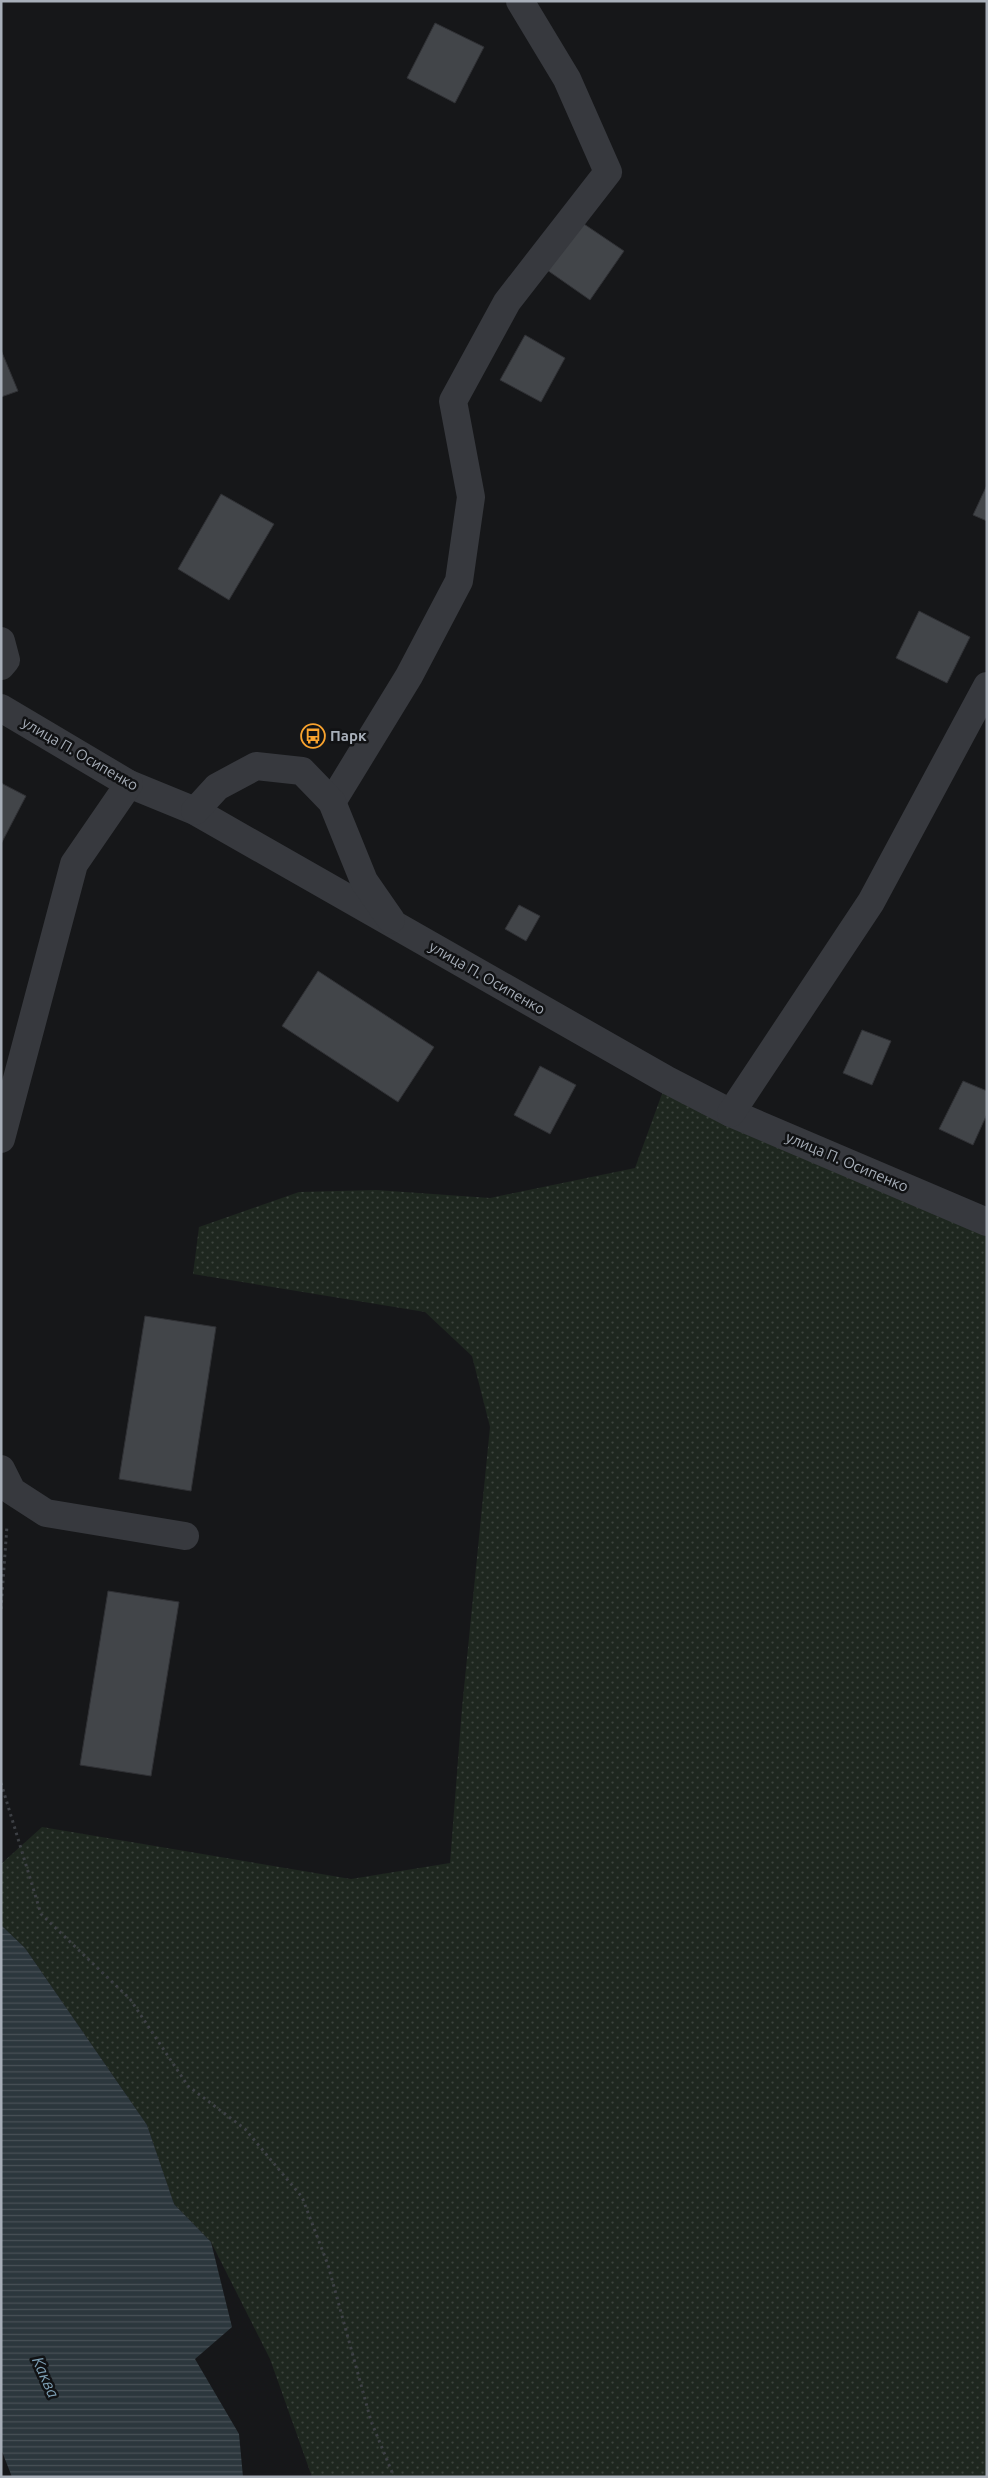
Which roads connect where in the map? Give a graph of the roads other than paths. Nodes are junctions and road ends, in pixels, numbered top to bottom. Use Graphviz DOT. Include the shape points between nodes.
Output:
graph roads {
  1 [pos="520,1"];
  2 [pos="1,642"];
  3 [pos="1,666"];
  4 [pos="987,686"];
  5 [pos="1,708"];
  6 [pos="129,784"];
  7 [pos="332,802"];
  8 [pos="195,811"];
  9 [pos="395,926"];
  10 [pos="731,1113"];
  11 [pos="1,1139"];
  12 [pos="987,1222"];
  13 [pos="6,1480"];
  14 [pos="185,1536"];
  1 -- 7 [label="street" via="567,78 608,172 507,302 453,401 471,497 459,582 409,676"];
  2 -- 3 [label="street" via="6,660"];
  4 -- 10 [label="street" via="871,902"];
  5 -- 6 [label="street, улица П. Осипенко"];
  6 -- 8 [label="street, улица П. Осипенко"];
  6 -- 11 [label="street" via="74,864"];
  7 -- 8 [label="street" via="302,771 256,766 217,787"];
  7 -- 9 [label="street" via="364,880"];
  8 -- 9 [label="street, улица П. Осипенко"];
  9 -- 10 [label="street, улица П. Осипенко"];
  10 -- 12 [label="street, улица П. Осипенко"];
  13 -- 14 [label="street" via="46,1513"];
}
